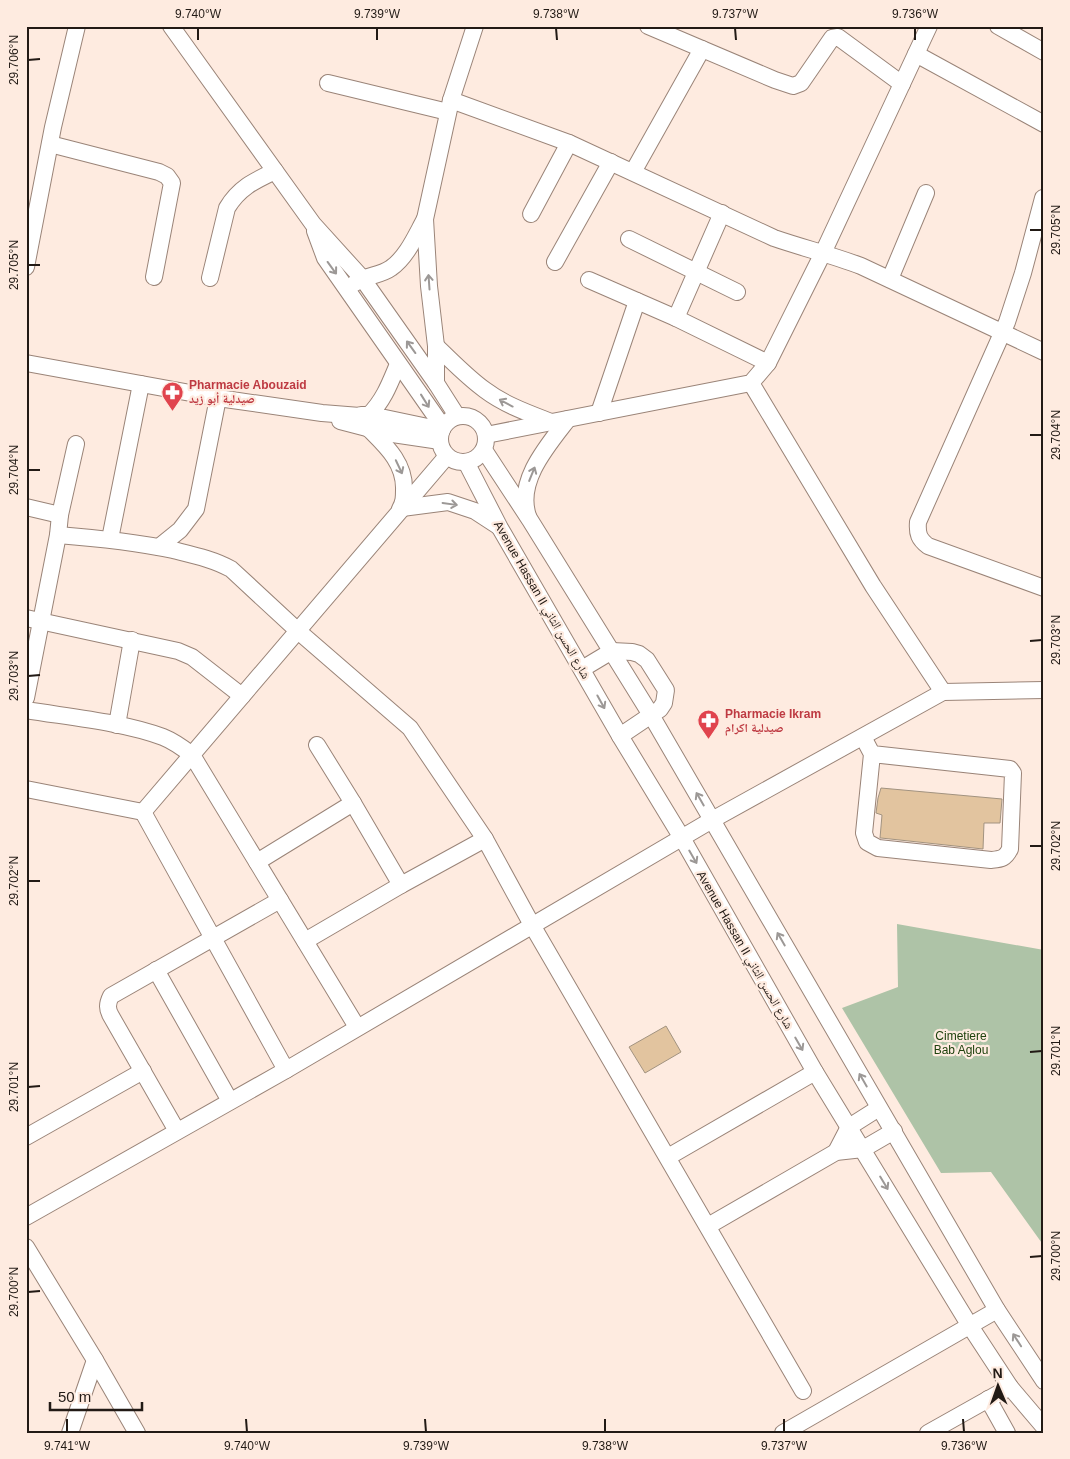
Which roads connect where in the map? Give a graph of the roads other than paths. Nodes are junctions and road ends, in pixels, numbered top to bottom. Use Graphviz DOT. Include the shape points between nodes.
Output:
graph roads {
  1 [pos="77,26"];
  2 [pos="171,26"];
  3 [pos="475,26"];
  4 [pos="648,26"];
  5 [pos="929,26"];
  6 [pos="998,26"];
  7 [pos="702,49"];
  8 [pos="1044,52"];
  9 [pos="916,54"];
  10 [pos="328,83"];
  11 [pos="902,84"];
  12 [pos="449,106"];
  13 [pos="1044,124"];
  14 [pos="569,143"];
  15 [pos="50,144"];
  16 [pos="611,162"];
  17 [pos="275,171"];
  18 [pos="633,172"];
  19 [pos="926,193"];
  20 [pos="1043,198"];
  21 [pos="722,213"];
  22 [pos="531,214"];
  23 [pos="425,219"];
  24 [pos="312,224"];
  25 [pos="629,239"];
  26 [pos="823,253"];
  27 [pos="555,262"];
  28 [pos="26,267"];
  29 [pos="697,274"];
  30 [pos="154,277"];
  31 [pos="210,278"];
  32 [pos="362,278"];
  33 [pos="890,278"];
  34 [pos="589,280"];
  35 [pos="347,288"];
  36 [pos="737,292"];
  37 [pos="637,301"];
  38 [pos="676,318"];
  39 [pos="1002,332"];
  40 [pos="436,346"];
  41 [pos="1044,352"];
  42 [pos="26,363"];
  43 [pos="768,363"];
  44 [pos="398,364"];
  45 [pos="436,383"];
  46 [pos="751,383"];
  47 [pos="142,384"];
  48 [pos="218,398"];
  49 [pos="322,413"];
  50 [pos="599,413"];
  51 [pos="359,415"];
  52 [pos="458,416"];
  53 [pos="568,419"];
  54 [pos="551,422"];
  55 [pos="369,429"];
  56 [pos="442,432"];
  57 [pos="485,442"];
  58 [pos="76,444"];
  59 [pos="447,456"];
  60 [pos="466,462"];
  61 [pos="26,507"];
  62 [pos="400,512"];
  63 [pos="60,515"];
  64 [pos="530,520"];
  65 [pos="500,528"];
  66 [pos="58,535"];
  67 [pos="110,539"];
  68 [pos="159,547"];
  69 [pos="1044,588"];
  70 [pos="34,619"];
  71 [pos="298,631"];
  72 [pos="132,640"];
  73 [pos="612,651"];
  74 [pos="582,669"];
  75 [pos="1044,690"];
  76 [pos="943,692"];
  77 [pos="242,696"];
  78 [pos="26,698"];
  79 [pos="26,710"];
  80 [pos="651,715"];
  81 [pos="117,726"];
  82 [pos="620,736"];
  83 [pos="863,737"];
  84 [pos="316,745"];
  85 [pos="872,754"];
  86 [pos="192,755"];
  87 [pos="26,790"];
  88 [pos="353,803"];
  89 [pos="143,812"];
  90 [pos="712,820"];
  91 [pos="682,838"];
  92 [pos="486,839"];
  93 [pos="257,862"];
  94 [pos="401,885"];
  95 [pos="280,900"];
  96 [pos="532,925"];
  97 [pos="213,938"];
  98 [pos="305,941"];
  99 [pos="156,970"];
  100 [pos="357,1027"];
  101 [pos="286,1070"];
  102 [pos="143,1071"];
  103 [pos="815,1072"];
  104 [pos="230,1102"];
  105 [pos="879,1108"];
  106 [pos="849,1127"];
  107 [pos="177,1131"];
  108 [pos="894,1131"];
  109 [pos="26,1137"];
  110 [pos="863,1149"];
  111 [pos="836,1152"];
  112 [pos="668,1157"];
  113 [pos="26,1217"];
  114 [pos="708,1226"];
  115 [pos="28,1255"];
  116 [pos="997,1310"];
  117 [pos="970,1326"];
  118 [pos="96,1360"];
  119 [pos="1044,1381"];
  120 [pos="1010,1387"];
  121 [pos="803,1391"];
  122 [pos="988,1399"];
  123 [pos="1044,1427"];
  124 [pos="787,1432"];
  125 [pos="931,1432"];
  126 [pos="70,1433"];
  127 [pos="137,1433"];
  128 [pos="1007,1433"];
  1 -- 15 [label="street"];
  2 -- 17 [label="street"];
  3 -- 12 [label="street"];
  4 -- 7 [label="street"];
  5 -- 9 [label="street"];
  6 -- 8 [label="street"];
  7 -- 11 [label="street" via="796,86 801,84 832,38 838,37"];
  7 -- 18 [label="street"];
  9 -- 11 [label="street"];
  9 -- 13 [label="street"];
  10 -- 12 [label="street"];
  11 -- 26 [label="street"];
  12 -- 14 [label="street"];
  12 -- 23 [label="street"];
  14 -- 16 [label="street"];
  14 -- 22 [label="street"];
  15 -- 28 [label="street"];
  15 -- 30 [label="street" via="167,176 172,184"];
  16 -- 18 [label="street"];
  16 -- 27 [label="street"];
  17 -- 24 [label="street"];
  17 -- 31 [label="street" via="248,184 231,200"];
  18 -- 21 [label="street"];
  19 -- 33 [label="street"];
  20 -- 39 [label="street" via="1014,303"];
  21 -- 26 [label="street" via="774,238"];
  21 -- 29 [label="street"];
  23 -- 32 [label="street" via="395,265"];
  40 -- 23 [label="street, one-way" via="428,286"];
  24 -- 32 [label="street"];
  24 -- 35 [label="street, one-way" via="325,258"];
  25 -- 29 [label="street"];
  26 -- 33 [label="street"];
  26 -- 43 [label="street"];
  29 -- 36 [label="street"];
  29 -- 38 [label="street"];
  32 -- 35 [label="street"];
  45 -- 32 [label="street, one-way"];
  33 -- 39 [label="street"];
  34 -- 37 [label="street"];
  35 -- 44 [label="street"];
  37 -- 38 [label="street"];
  37 -- 50 [label="street"];
  38 -- 43 [label="street"];
  39 -- 41 [label="street"];
  39 -- 69 [label="street" via="918,522 917,532 920,540 928,546"];
  40 -- 45 [label="street"];
  54 -- 40 [label="street, one-way" via="486,391"];
  42 -- 47 [label="street"];
  43 -- 46 [label="street"];
  44 -- 51 [label="street" via="388,391 377,407 369,415"];
  44 -- 56 [label="street, one-way"];
  45 -- 52 [label="street"];
  46 -- 50 [label="street"];
  46 -- 76 [label="street" via="873,586"];
  47 -- 48 [label="street"];
  47 -- 67 [label="street"];
  48 -- 49 [label="street"];
  48 -- 68 [label="street" via="196,509 180,530"];
  49 -- 51 [label="street"];
  49 -- 55 [label="street"];
  50 -- 53 [label="street"];
  51 -- 56 [label="street"];
  52 -- 56 [label="street" via="449,420"];
  52 -- 57 [label="street" via="474,418 481,423"];
  53 -- 54 [label="street"];
  64 -- 53 [label="street, one-way" via="525,506 530,479 544,451"];
  54 -- 57 [label="street"];
  55 -- 56 [label="street" via="386,433"];
  55 -- 62 [label="street, one-way" via="390,450 402,470 404,503"];
  56 -- 59 [label="street" via="441,446"];
  57 -- 60 [label="street" via="476,458"];
  57 -- 64 [label="street"];
  58 -- 63 [label="street"];
  59 -- 60 [label="street"];
  59 -- 62 [label="street"];
  60 -- 65 [label="street, Avenue Hassan II شارع الحسن الثاني"];
  61 -- 63 [label="street"];
  62 -- 65 [label="street, one-way" via="448,502 476,511"];
  62 -- 71 [label="street"];
  63 -- 66 [label="street"];
  64 -- 73 [label="street"];
  65 -- 74 [label="street, Avenue Hassan II شارع الحسن الثاني"];
  66 -- 67 [label="street"];
  66 -- 70 [label="street"];
  67 -- 68 [label="street"];
  68 -- 71 [label="street" via="202,557 231,569"];
  70 -- 72 [label="street"];
  70 -- 78 [label="street"];
  71 -- 77 [label="street"];
  71 -- 92 [label="street" via="410,728"];
  72 -- 77 [label="street" via="192,657"];
  72 -- 81 [label="street"];
  73 -- 74 [label="street"];
  73 -- 80 [label="street"];
  73 -- 80 [label="street" via="624,650 643,656 666,690 664,703"];
  74 -- 82 [label="street, Avenue Hassan II شارع الحسن الثاني, one-way"];
  75 -- 76 [label="street"];
  76 -- 83 [label="street"];
  77 -- 86 [label="street"];
  79 -- 81 [label="street"];
  80 -- 82 [label="street"];
  90 -- 80 [label="street, one-way"];
  81 -- 86 [label="street" via="163,737"];
  82 -- 91 [label="street, Avenue Hassan II شارع الحسن الثاني"];
  83 -- 85 [label="street"];
  83 -- 90 [label="street"];
  84 -- 88 [label="street"];
  85 -- 85 [label="street" via="1010,769 1013,774 1010,849 1007,855 990,860 878,848 867,842 864,833"];
  86 -- 89 [label="street"];
  86 -- 93 [label="street"];
  87 -- 89 [label="street"];
  88 -- 93 [label="street"];
  88 -- 94 [label="street"];
  89 -- 97 [label="street"];
  90 -- 91 [label="street"];
  105 -- 90 [label="street, one-way"];
  91 -- 96 [label="street"];
  91 -- 103 [label="street, Avenue Hassan II شارع الحسن الثاني, one-way"];
  92 -- 94 [label="street"];
  92 -- 96 [label="street"];
  93 -- 95 [label="street"];
  94 -- 98 [label="street"];
  95 -- 97 [label="street"];
  95 -- 98 [label="street"];
  96 -- 100 [label="street"];
  96 -- 112 [label="street"];
  97 -- 99 [label="street"];
  97 -- 101 [label="street"];
  98 -- 100 [label="street"];
  99 -- 102 [label="street" via="111,996 108,1006"];
  99 -- 104 [label="street"];
  100 -- 101 [label="street"];
  101 -- 104 [label="street"];
  102 -- 107 [label="street"];
  102 -- 109 [label="street"];
  103 -- 106 [label="street, Avenue Hassan II شارع الحسن الثاني"];
  103 -- 112 [label="street"];
  104 -- 107 [label="street"];
  105 -- 106 [label="street"];
  105 -- 108 [label="street"];
  106 -- 110 [label="street, Avenue Hassan II شارع الحسن الثاني"];
  106 -- 111 [label="street"];
  107 -- 113 [label="street"];
  108 -- 110 [label="street"];
  108 -- 116 [label="street"];
  110 -- 111 [label="street"];
  110 -- 117 [label="street, Avenue Hassan II شارع الحسن الثاني, one-way"];
  111 -- 114 [label="street"];
  112 -- 114 [label="street"];
  114 -- 121 [label="street"];
  115 -- 118 [label="street"];
  116 -- 117 [label="street"];
  119 -- 116 [label="street, one-way"];
  117 -- 120 [label="street, Avenue Hassan II شارع الحسن الثاني"];
  117 -- 124 [label="street"];
  118 -- 126 [label="street"];
  118 -- 127 [label="street"];
  120 -- 122 [label="street"];
  120 -- 123 [label="street, Avenue Hassan II شارع الحسن الثاني"];
  122 -- 125 [label="street"];
  122 -- 128 [label="street"];
}
